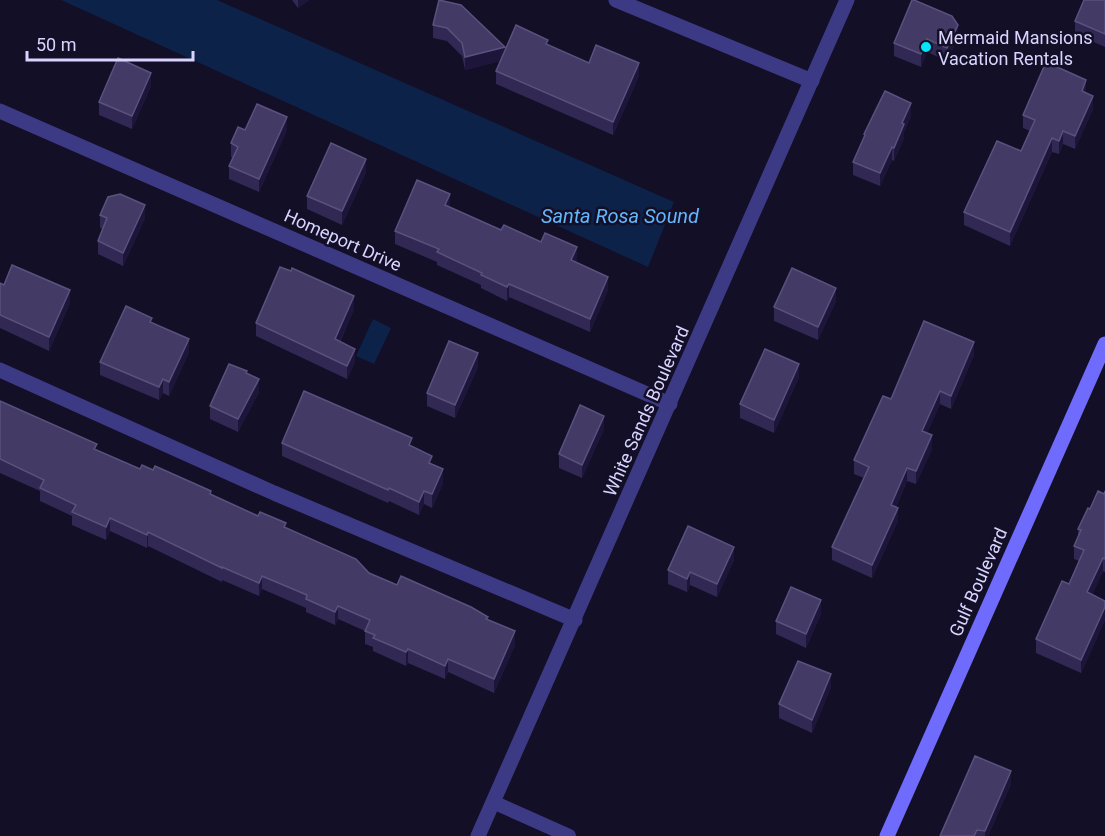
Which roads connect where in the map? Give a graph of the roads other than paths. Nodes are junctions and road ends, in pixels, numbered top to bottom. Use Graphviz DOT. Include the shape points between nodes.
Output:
graph roads {
  1 [pos="615,0"];
  2 [pos="848,0"];
  3 [pos="812,81"];
  4 [pos="0,111"];
  5 [pos="1105,344"];
  6 [pos="0,370"];
  7 [pos="670,404"];
  8 [pos="575,620"];
  9 [pos="493,802"];
  10 [pos="478,836"];
  11 [pos="569,836"];
  12 [pos="887,836"];
  1 -- 3 [label="street"];
  2 -- 3 [label="street, White Sands Boulevard"];
  3 -- 7 [label="street, White Sands Boulevard"];
  4 -- 7 [label="street, Homeport Drive"];
  5 -- 12 [label="main road, Gulf Boulevard"];
  6 -- 8 [label="street" via="274,493"];
  7 -- 8 [label="street, White Sands Boulevard"];
  8 -- 9 [label="street, White Sands Boulevard"];
  9 -- 10 [label="street, White Sands Boulevard"];
  9 -- 11 [label="lane"];
}
